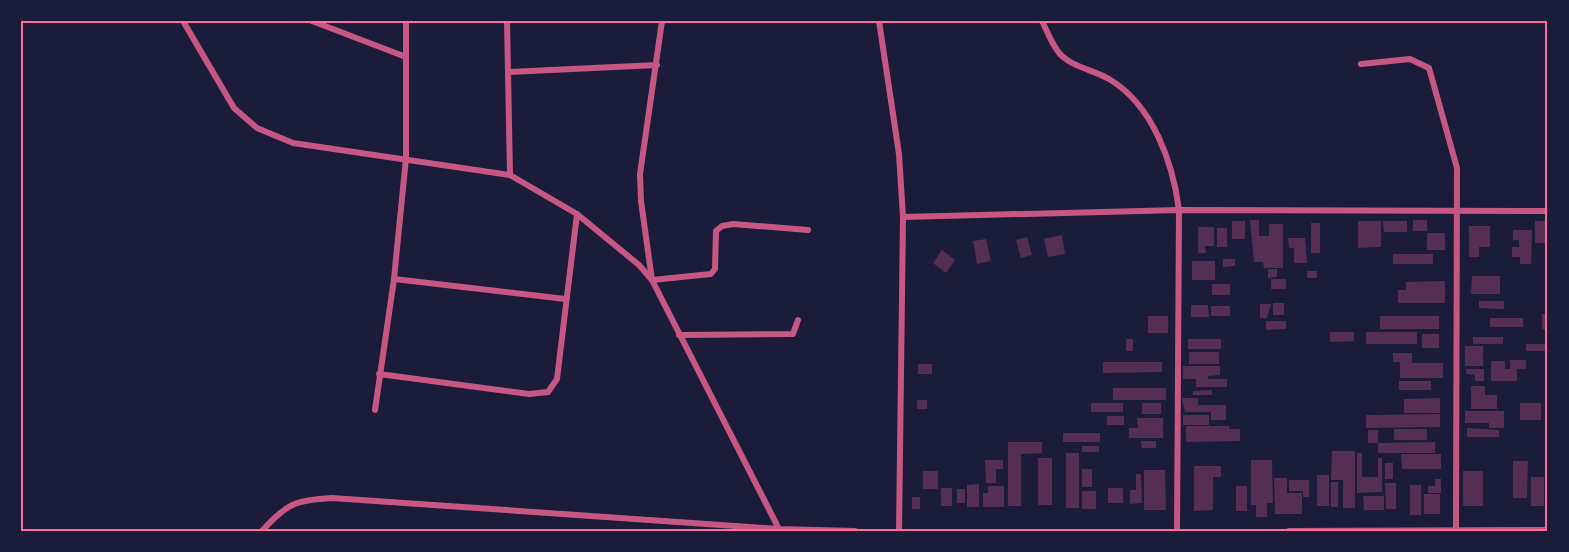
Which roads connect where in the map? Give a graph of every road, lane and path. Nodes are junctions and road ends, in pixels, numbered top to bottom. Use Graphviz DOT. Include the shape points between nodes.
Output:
graph roads {
  1 [pos="183,21"];
  2 [pos="312,21"];
  3 [pos="406,21"];
  4 [pos="507,21"];
  5 [pos="662,21"];
  6 [pos="879,21"];
  7 [pos="1042,21"];
  8 [pos="406,57"];
  9 [pos="1360,64"];
  10 [pos="657,65"];
  11 [pos="509,72"];
  12 [pos="406,158"];
  13 [pos="510,175"];
  14 [pos="1179,210"];
  15 [pos="1456,210"];
  16 [pos="1548,211"];
  17 [pos="576,214"];
  18 [pos="903,218"];
  19 [pos="808,230"];
  20 [pos="393,279"];
  21 [pos="652,280"];
  22 [pos="565,299"];
  23 [pos="798,320"];
  24 [pos="679,335"];
  25 [pos="379,374"];
  26 [pos="375,410"];
  27 [pos="778,529"];
  28 [pos="1548,530"];
  29 [pos="262,531"];
  30 [pos="855,531"];
  31 [pos="899,531"];
  32 [pos="1177,531"];
  33 [pos="1289,531"];
  34 [pos="1456,531"];
  1 -- 12 [label="street" via="234,108 256,128 293,143"];
  2 -- 8 [label="street"];
  3 -- 8 [label="street"];
  4 -- 11 [label="street"];
  5 -- 10 [label="street"];
  6 -- 18 [label="street"];
  7 -- 14 [label="street" via="1064,58 1110,79 1134,98 1157,136 1174,177"];
  8 -- 12 [label="street"];
  9 -- 15 [label="street" via="1410,59 1429,68 1454,151"];
  10 -- 11 [label="street"];
  10 -- 21 [label="street" via="640,174"];
  11 -- 13 [label="street"];
  12 -- 13 [label="street"];
  12 -- 20 [label="street"];
  13 -- 17 [label="street"];
  14 -- 15 [label="street"];
  14 -- 18 [label="street"];
  14 -- 32 [label="street"];
  15 -- 16 [label="street"];
  15 -- 34 [label="street"];
  17 -- 21 [label="street"];
  17 -- 22 [label="street"];
  18 -- 31 [label="street"];
  19 -- 21 [label="street" via="722,226 716,231 715,269 711,274"];
  20 -- 22 [label="street"];
  20 -- 25 [label="street"];
  21 -- 24 [label="street"];
  22 -- 25 [label="street" via="557,378 548,393 529,394"];
  23 -- 24 [label="street" via="793,334"];
  24 -- 27 [label="street"];
  25 -- 26 [label="street"];
  27 -- 29 [label="street" via="332,498 299,500 277,514"];
  27 -- 30 [label="street"];
  28 -- 34 [label="street"];
  33 -- 34 [label="street"];
}
